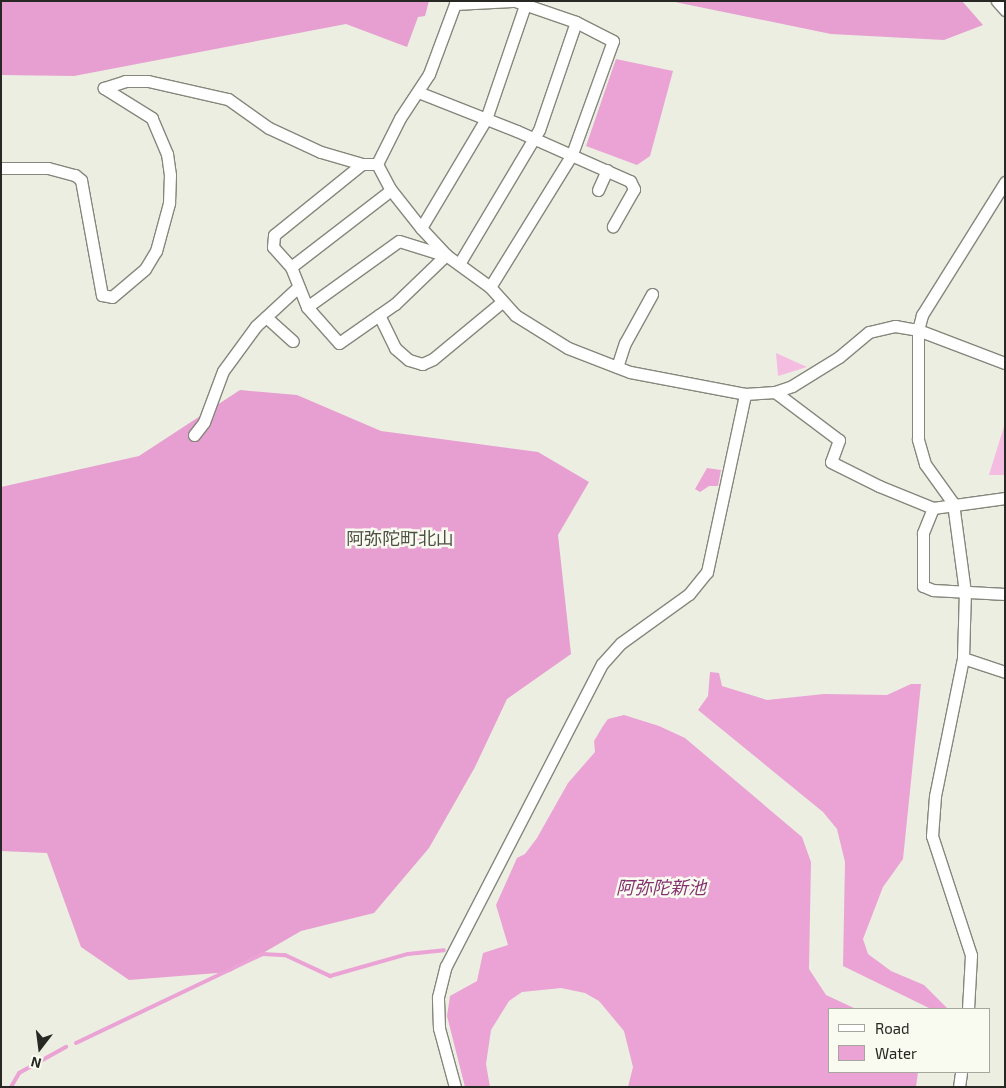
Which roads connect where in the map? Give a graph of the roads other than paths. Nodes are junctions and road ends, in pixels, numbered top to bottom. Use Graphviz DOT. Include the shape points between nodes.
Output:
graph roads {
  1 [pos="997,1"];
  2 [pos="517,2"];
  3 [pos="1005,10"];
  4 [pos="576,22"];
  5 [pos="418,92"];
  6 [pos="486,119"];
  7 [pos="535,139"];
  8 [pos="572,154"];
  9 [pos="362,164"];
  10 [pos="376,164"];
  11 [pos="1,168"];
  12 [pos="607,170"];
  13 [pos="1005,182"];
  14 [pos="391,190"];
  15 [pos="598,190"];
  16 [pos="613,226"];
  17 [pos="421,228"];
  18 [pos="446,255"];
  19 [pos="460,264"];
  20 [pos="291,267"];
  21 [pos="490,287"];
  22 [pos="297,288"];
  23 [pos="652,294"];
  24 [pos="502,302"];
  25 [pos="307,307"];
  26 [pos="379,315"];
  27 [pos="266,317"];
  28 [pos="918,330"];
  29 [pos="293,341"];
  30 [pos="1005,363"];
  31 [pos="617,367"];
  32 [pos="775,392"];
  33 [pos="745,394"];
  34 [pos="194,435"];
  35 [pos="1005,498"];
  36 [pos="953,503"];
  37 [pos="933,508"];
  38 [pos="965,592"];
  39 [pos="1005,594"];
  40 [pos="963,658"];
  41 [pos="1005,672"];
  42 [pos="968,1008"];
  43 [pos="961,1073"];
  44 [pos="455,1087"];
  45 [pos="959,1087"];
  1 -- 3 [label="street"];
  2 -- 4 [label="street"];
  2 -- 5 [label="street" via="455,4 429,74"];
  2 -- 6 [label="street"];
  4 -- 7 [label="street"];
  4 -- 8 [label="street" via="613,40"];
  5 -- 6 [label="street"];
  5 -- 10 [label="street"];
  6 -- 7 [label="street"];
  6 -- 17 [label="street"];
  7 -- 8 [label="street"];
  7 -- 19 [label="street"];
  8 -- 12 [label="street"];
  8 -- 21 [label="street"];
  9 -- 10 [label="street"];
  9 -- 11 [label="street" via="322,152 269,128 228,99 148,81 125,81 104,88 152,118 167,154 170,175 169,203 156,251 145,270 112,297 102,295 82,180 48,168"];
  9 -- 20 [label="street" via="274,234 273,247"];
  10 -- 14 [label="street"];
  12 -- 15 [label="street"];
  12 -- 16 [label="street" via="630,180 634,189"];
  13 -- 28 [label="street" via="922,315"];
  14 -- 17 [label="street"];
  14 -- 20 [label="street"];
  17 -- 18 [label="street"];
  18 -- 19 [label="street"];
  18 -- 25 [label="street" via="398,241"];
  18 -- 26 [label="street"];
  19 -- 21 [label="street"];
  20 -- 22 [label="street"];
  21 -- 24 [label="street"];
  22 -- 25 [label="street"];
  22 -- 27 [label="street"];
  23 -- 31 [label="street" via="625,344"];
  24 -- 26 [label="street" via="433,359 422,364 409,360 395,348"];
  24 -- 31 [label="street" via="535,330"];
  25 -- 26 [label="street" via="339,343"];
  27 -- 29 [label="street"];
  27 -- 34 [label="street" via="224,371 204,422"];
  28 -- 30 [label="street"];
  28 -- 32 [label="street" via="896,326 868,332 839,357 792,386"];
  28 -- 36 [label="street" via="918,439 925,464"];
  31 -- 33 [label="street"];
  32 -- 33 [label="street"];
  32 -- 37 [label="street" via="839,440 831,462"];
  33 -- 44 [label="street" via="707,572 689,594 621,643 602,664 446,966 438,997 439,1028"];
  35 -- 36 [label="street"];
  36 -- 37 [label="street"];
  36 -- 38 [label="street"];
  37 -- 38 [label="street" via="923,533 923,586"];
  38 -- 39 [label="street"];
  38 -- 40 [label="street"];
  40 -- 41 [label="street"];
  40 -- 42 [label="street" via="936,796 932,836 971,955"];
  43 -- 45 [label="street"];
}
